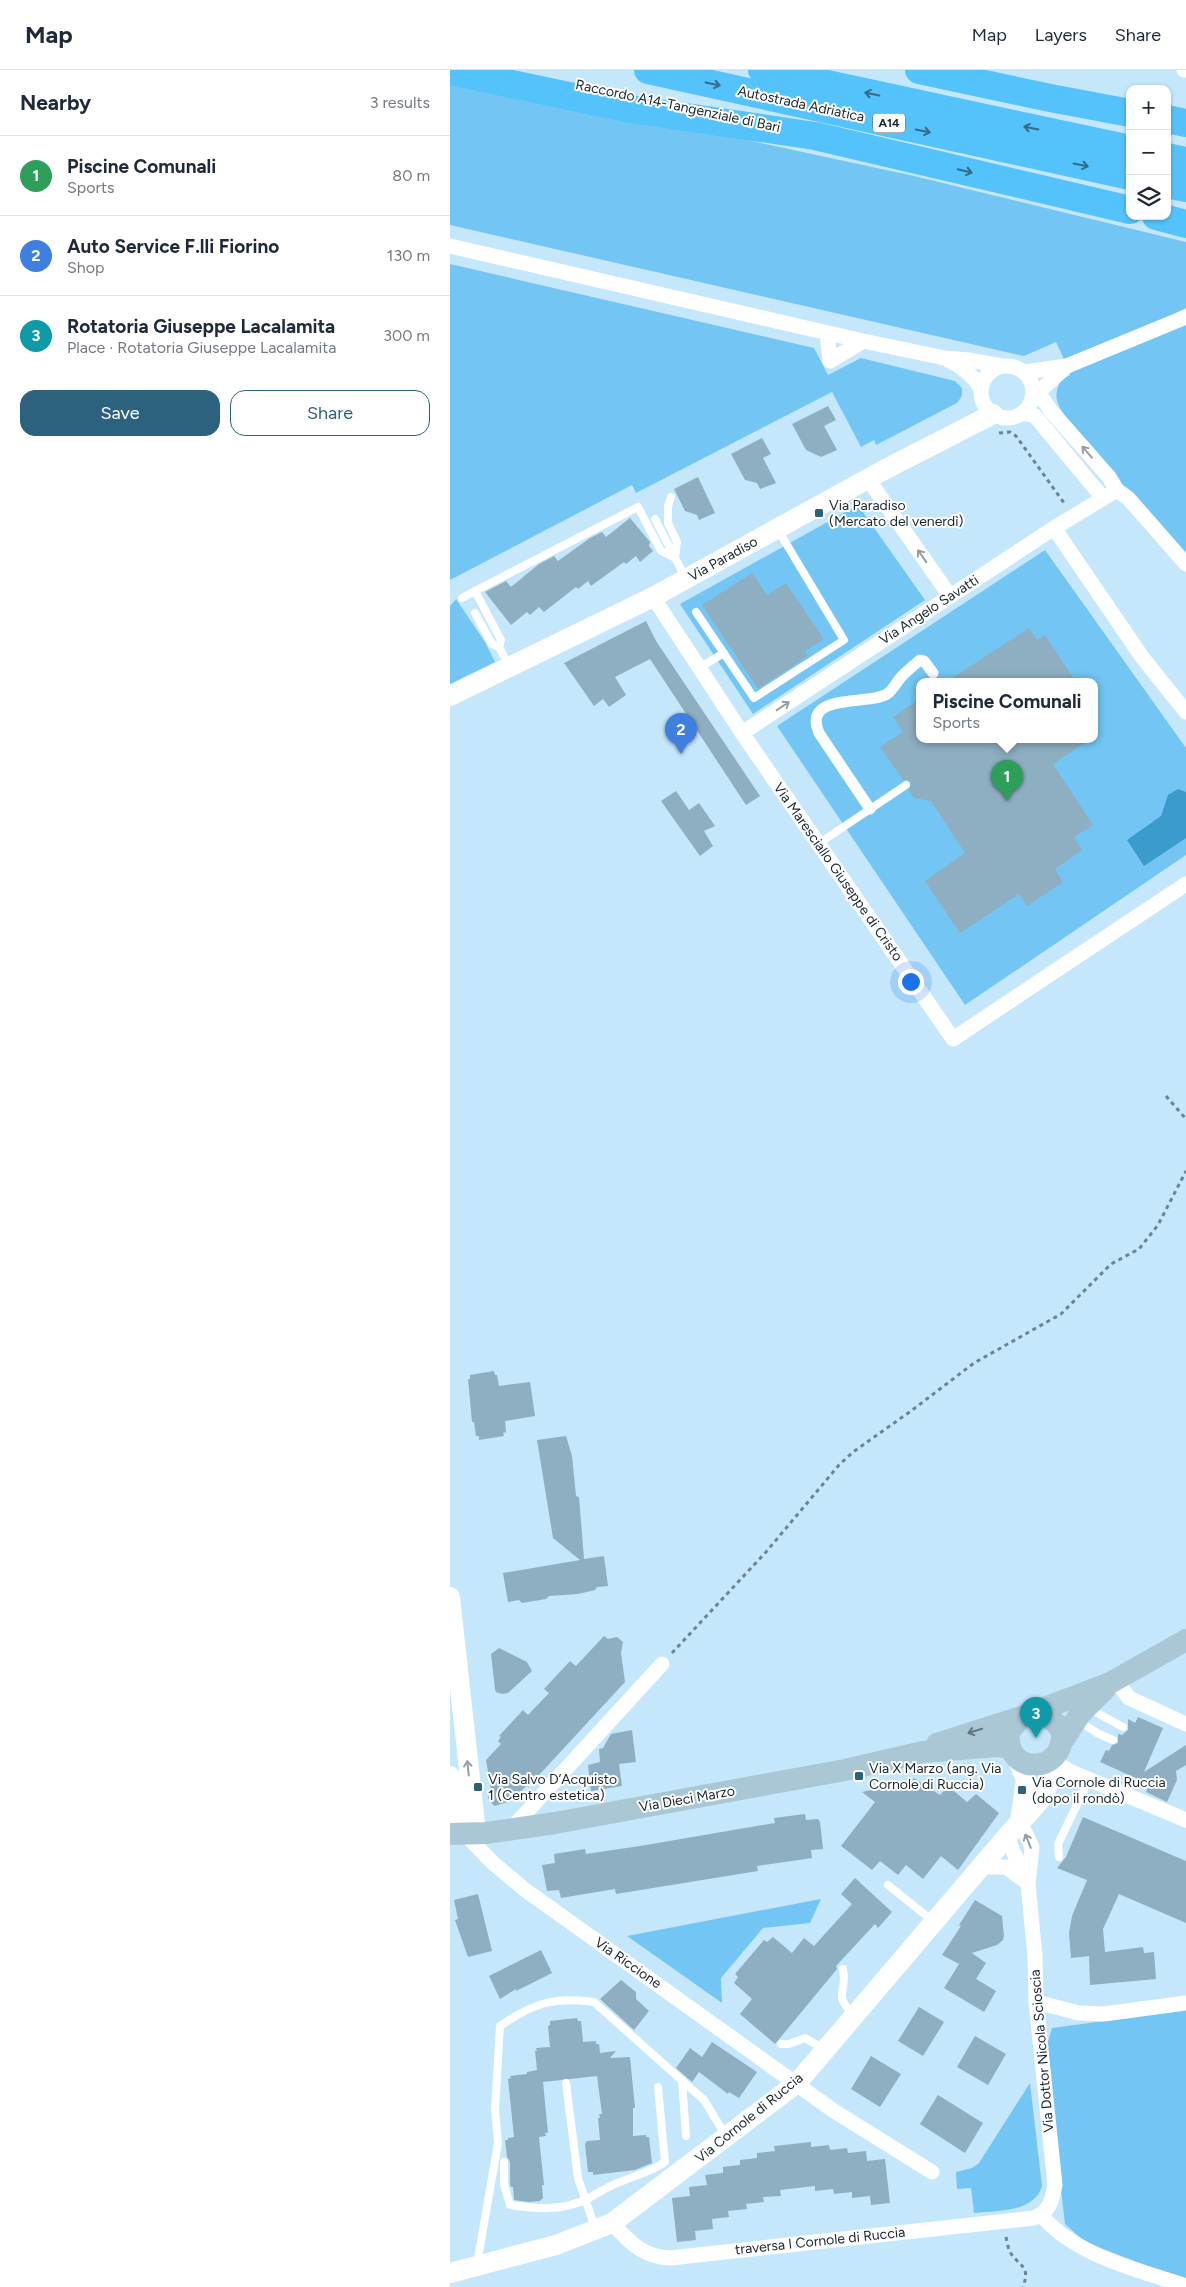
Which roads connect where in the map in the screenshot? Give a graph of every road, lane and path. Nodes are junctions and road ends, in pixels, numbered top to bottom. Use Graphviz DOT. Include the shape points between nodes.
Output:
graph roads {
  1 [pos="512,70"];
  2 [pos="648,70"];
  3 [pos="762,70"];
  4 [pos="919,70"];
  5 [pos="972,70"];
  6 [pos="450,71"];
  7 [pos="1050,98"];
  8 [pos="1126,112"];
  9 [pos="1171,120"];
  10 [pos="1186,123"];
  11 [pos="815,136"];
  12 [pos="1126,148"];
  13 [pos="1171,158"];
  14 [pos="1186,161"];
  15 [pos="1126,175"];
  16 [pos="1171,185"];
  17 [pos="1186,188"];
  18 [pos="1126,209"];
  19 [pos="1171,220"];
  20 [pos="1186,224"];
  21 [pos="450,246"];
  22 [pos="1186,316"];
  23 [pos="827,333"];
  24 [pos="863,341"];
  25 [pos="945,358"];
  26 [pos="1002,366"];
  27 [pos="1067,366"];
  28 [pos="1025,372"];
  29 [pos="981,389"];
  30 [pos="1032,398"];
  31 [pos="1024,413"];
  32 [pos="993,414"];
  33 [pos="992,434"];
  34 [pos="868,478"];
  35 [pos="1117,490"];
  36 [pos="671,496"];
  37 [pos="1103,498"];
  38 [pos="1073,516"];
  39 [pos="655,519"];
  40 [pos="1054,528"];
  41 [pos="777,529"];
  42 [pos="675,558"];
  43 [pos="1186,564"];
  44 [pos="686,579"];
  45 [pos="475,591"];
  46 [pos="653,596"];
  47 [pos="950,596"];
  48 [pos="462,598"];
  49 [pos="696,612"];
  50 [pos="475,613"];
  51 [pos="499,647"];
  52 [pos="724,653"];
  53 [pos="510,668"];
  54 [pos="699,668"];
  55 [pos="933,673"];
  56 [pos="450,696"];
  57 [pos="1186,712"];
  58 [pos="742,733"];
  59 [pos="906,785"];
  60 [pos="870,809"];
  61 [pos="818,844"];
  62 [pos="1186,884"];
  63 [pos="1166,1096"];
  64 [pos="1186,1119"];
  65 [pos="1186,1171"];
  66 [pos="450,1597"];
  67 [pos="1186,1640"];
  68 [pos="452,1642"];
  69 [pos="662,1664"];
  70 [pos="1113,1682"];
  71 [pos="1082,1713"];
  72 [pos="1026,1715"];
  73 [pos="1186,1724"];
  74 [pos="1123,1727"];
  75 [pos="1113,1740"];
  76 [pos="1062,1742"];
  77 [pos="923,1752"];
  78 [pos="1014,1754"];
  79 [pos="1050,1760"];
  80 [pos="450,1776"];
  81 [pos="1089,1780"];
  82 [pos="1186,1820"];
  83 [pos="1014,1828"];
  84 [pos="511,1829"];
  85 [pos="462,1834"];
  86 [pos="1059,1857"];
  87 [pos="981,1867"];
  88 [pos="1028,1884"];
  89 [pos="888,1885"];
  90 [pos="934,1922"];
  91 [pos="843,1969"];
  92 [pos="1036,2002"];
  93 [pos="1186,2003"];
  94 [pos="855,2016"];
  95 [pos="781,2044"];
  96 [pos="826,2050"];
  97 [pos="682,2080"];
  98 [pos="566,2083"];
  99 [pos="797,2084"];
  100 [pos="658,2087"];
  101 [pos="686,2136"];
  102 [pos="727,2137"];
  103 [pos="504,2162"];
  104 [pos="932,2172"];
  105 [pos="586,2200"];
  106 [pos="1041,2215"];
  107 [pos="1004,2221"];
  108 [pos="604,2226"];
  109 [pos="477,2266"];
  110 [pos="450,2273"];
  111 [pos="1186,2286"];
  112 [pos="1023,2287"];
  1 -- 11 [label="highway, Raccordo A14-Tangenziale di Bari"];
  2 -- 15 [label="highway, Autostrada Adriatica / A14, one-way"];
  12 -- 3 [label="highway, Autostrada Adriatica / A14, one-way"];
  4 -- 7 [label="highway"];
  5 -- 7 [label="highway"];
  6 -- 11 [label="highway" via="631,109"];
  7 -- 8 [label="highway"];
  9 -- 10 [label="highway"];
  11 -- 18 [label="highway, one-way"];
  13 -- 14 [label="highway"];
  16 -- 17 [label="highway"];
  19 -- 20 [label="highway"];
  21 -- 23 [label="street"];
  22 -- 27 [label="street"];
  23 -- 24 [label="street"];
  23 -- 24 [label="street" via="830,361"];
  24 -- 25 [label="street"];
  25 -- 26 [label="street"];
  25 -- 29 [label="street" via="965,369"];
  26 -- 28 [label="street"];
  26 -- 29 [label="street" via="988,374"];
  27 -- 28 [label="street"];
  27 -- 30 [label="street"];
  28 -- 30 [label="street" via="1033,384"];
  29 -- 32 [label="street" via="983,403"];
  30 -- 31 [label="street"];
  35 -- 30 [label="street, one-way" via="1043,399"];
  31 -- 32 [label="street" via="1009,418"];
  31 -- 37 [label="street" via="1035,416"];
  32 -- 34 [label="street, Via Paradiso"];
  33 -- 38 [label="path" via="1010,432 1016,436"];
  34 -- 41 [label="street, Via Paradiso"];
  47 -- 34 [label="street, one-way"];
  35 -- 37 [label="street, Via Angelo Savatti"];
  35 -- 43 [label="street" via="1128,498"];
  36 -- 42 [label="lane" via="668,523 677,542"];
  37 -- 38 [label="street, Via Angelo Savatti"];
  38 -- 40 [label="street, Via Angelo Savatti"];
  39 -- 42 [label="lane"];
  40 -- 47 [label="street, Via Angelo Savatti"];
  40 -- 57 [label="street" via="1142,657"];
  41 -- 44 [label="street, Via Paradiso"];
  41 -- 52 [label="lane" via="844,640 754,698"];
  42 -- 44 [label="lane"];
  42 -- 45 [label="lane" via="661,551 638,507"];
  44 -- 46 [label="street, Via Paradiso"];
  45 -- 48 [label="lane"];
  45 -- 51 [label="lane" via="501,640"];
  46 -- 53 [label="street, Via Paradiso"];
  46 -- 54 [label="street, Via Maresciallo Giuseppe di Cristo"];
  58 -- 47 [label="street, Via Angelo Savatti, one-way"];
  49 -- 52 [label="lane"];
  50 -- 51 [label="lane" via="492,644"];
  51 -- 53 [label="lane"];
  52 -- 54 [label="lane"];
  53 -- 56 [label="street, Via Paradiso"];
  54 -- 58 [label="street, Via Maresciallo Giuseppe di Cristo"];
  55 -- 60 [label="street" via="920,660 888,693 875,698 838,702 822,709 816,717 819,734"];
  58 -- 61 [label="street, Via Maresciallo Giuseppe di Cristo"];
  59 -- 60 [label="lane"];
  60 -- 61 [label="lane"];
  61 -- 62 [label="street, Via Maresciallo Giuseppe di Cristo" via="953,1039"];
  63 -- 64 [label="path"];
  65 -- 69 [label="path" via="1158,1225 1139,1249 1111,1264 1061,1314 974,1363 838,1465 766,1552"];
  66 -- 68 [label="street"];
  67 -- 70 [label="main road, Via Dieci Marzo"];
  85 -- 68 [label="street, one-way"];
  69 -- 84 [label="street"];
  70 -- 71 [label="main road"];
  70 -- 72 [label="main road, Via Dieci Marzo"];
  70 -- 73 [label="street" via="1129,1698"];
  71 -- 74 [label="lane"];
  71 -- 75 [label="lane" via="1097,1733"];
  71 -- 76 [label="main road"];
  72 -- 76 [label="main road" via="1044,1714 1051,1719 1062,1732"];
  72 -- 77 [label="main road, Via Dieci Marzo, one-way" via="941,1742"];
  72 -- 78 [label="main road" via="1009,1732"];
  76 -- 79 [label="main road"];
  77 -- 78 [label="main road, Via Dieci Marzo" via="998,1746"];
  77 -- 84 [label="main road, Via Dieci Marzo" via="840,1771"];
  78 -- 79 [label="main road" via="1034,1765"];
  78 -- 83 [label="street" via="1026,1780"];
  79 -- 81 [label="street"];
  79 -- 83 [label="street, Via Cornole di Ruccia" via="1052,1775 1045,1792 1034,1809"];
  80 -- 85 [label="street"];
  81 -- 82 [label="street"];
  81 -- 86 [label="lane" via="1058,1844"];
  83 -- 87 [label="street, Via Cornole di Ruccia"];
  83 -- 88 [label="street, Via Dottor Nicola Scioscia" via="1032,1847"];
  84 -- 85 [label="main road, Via Dieci Marzo"];
  85 -- 99 [label="street, Via Riccione" via="524,1890"];
  87 -- 88 [label="street" via="1006,1867"];
  87 -- 90 [label="street, Via Cornole di Ruccia"];
  88 -- 92 [label="street, Via Dottor Nicola Scioscia"];
  89 -- 90 [label="lane"];
  90 -- 94 [label="street, Via Cornole di Ruccia"];
  91 -- 94 [label="lane" via="845,1978 841,1999"];
  92 -- 93 [label="street" via="1104,2014"];
  92 -- 106 [label="street, Via Dottor Nicola Scioscia" via="1055,2185 1052,2204"];
  94 -- 96 [label="street, Via Cornole di Ruccia"];
  95 -- 96 [label="lane" via="805,2038"];
  96 -- 99 [label="street, Via Cornole di Ruccia"];
  97 -- 101 [label="lane"];
  97 -- 102 [label="lane" via="704,2100"];
  97 -- 109 [label="lane" via="594,2002 573,1999 544,2002 520,2012 500,2026 495,2110 498,2143"];
  98 -- 105 [label="lane" via="578,2178"];
  99 -- 102 [label="street, Via Cornole di Ruccia"];
  99 -- 104 [label="street, Via Riccione"];
  100 -- 105 [label="lane" via="665,2162 653,2171 618,2182"];
  102 -- 108 [label="street, Via Cornole di Ruccia"];
  103 -- 105 [label="lane" via="504,2184 510,2205 560,2208"];
  105 -- 108 [label="lane"];
  106 -- 107 [label="street, traversa I Cornole di Ruccia"];
  106 -- 111 [label="street" via="1076,2245"];
  107 -- 108 [label="street, traversa I Cornole di Ruccia" via="670,2258 656,2258 643,2253"];
  107 -- 112 [label="path" via="1010,2253 1025,2271"];
  108 -- 109 [label="street, Via Cornole di Ruccia" via="556,2245"];
  109 -- 110 [label="street, Via Cornole di Ruccia"];
}
